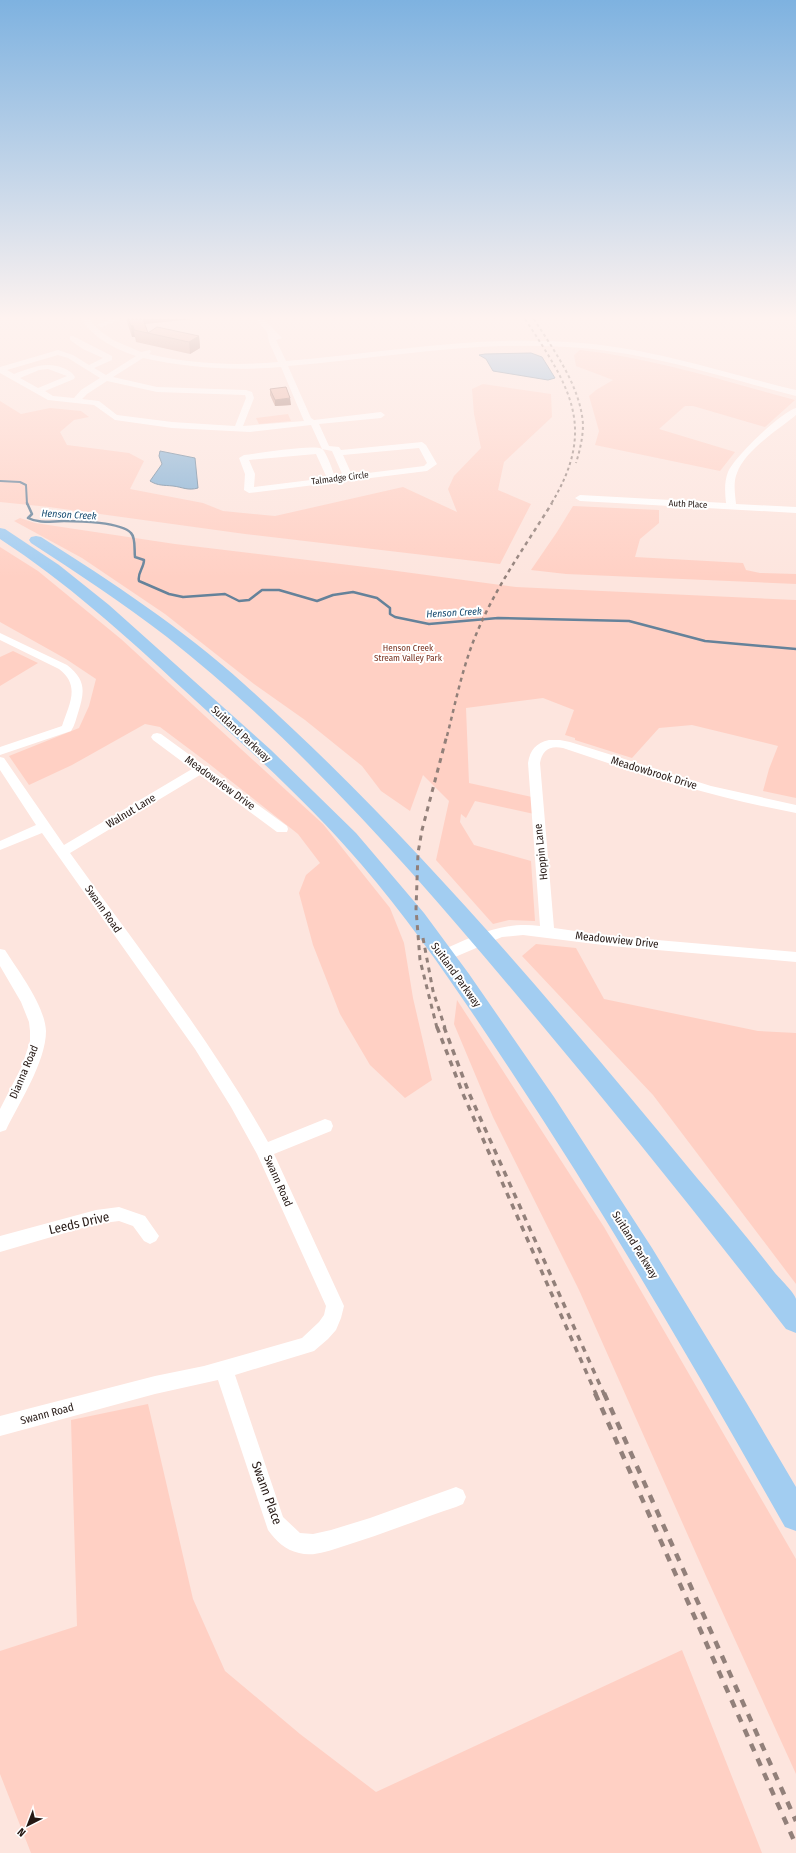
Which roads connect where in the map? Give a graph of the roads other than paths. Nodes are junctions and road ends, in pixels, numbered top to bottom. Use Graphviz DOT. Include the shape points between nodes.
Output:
graph roads {
  1 [pos="99,405"];
  2 [pos="247,405"];
  3 [pos="304,405"];
  4 [pos="796,411"];
  5 [pos="381,415"];
  6 [pos="314,423"];
  7 [pos="238,428"];
  8 [pos="322,452"];
  9 [pos="338,454"];
  10 [pos="348,477"];
  11 [pos="332,479"];
  12 [pos="580,498"];
  13 [pos="731,507"];
  14 [pos="796,510"];
  15 [pos="0,520"];
  16 [pos="0,532"];
  17 [pos="0,636"];
  18 [pos="157,737"];
  19 [pos="0,751"];
  20 [pos="0,761"];
  21 [pos="201,769"];
  22 [pos="534,772"];
  23 [pos="796,809"];
  24 [pos="44,827"];
  25 [pos="282,829"];
  26 [pos="0,846"];
  27 [pos="62,852"];
  28 [pos="547,932"];
  29 [pos="482,940"];
  30 [pos="0,954"];
  31 [pos="443,956"];
  32 [pos="796,957"];
  33 [pos="0,1125"];
  34 [pos="325,1126"];
  35 [pos="264,1151"];
  36 [pos="150,1236"];
  37 [pos="0,1244"];
  38 [pos="796,1320"];
  39 [pos="224,1369"];
  40 [pos="0,1426"];
  41 [pos="456,1497"];
  42 [pos="796,1516"];
  1 -- 7 [label="street" via="115,417 132,420"];
  2 -- 7 [label="street"];
  3 -- 6 [label="street" via="307,419"];
  4 -- 13 [label="street" via="747,452 734,468 730,486"];
  5 -- 6 [label="street"];
  6 -- 7 [label="street"];
  6 -- 8 [label="street"];
  8 -- 9 [label="street" via="336,449"];
  8 -- 11 [label="street"];
  8 -- 11 [label="street, Talmadge Circle" via="294,452 244,458 250,474 250,490"];
  9 -- 10 [label="street"];
  9 -- 10 [label="street, Talmadge Circle" via="422,445 432,464 427,468"];
  10 -- 11 [label="street, Talmadge Circle"];
  12 -- 13 [label="street, Auth Place"];
  13 -- 14 [label="street, Auth Place"];
  15 -- 29 [label="highway" via="120,594 238,686 299,742 356,800"];
  16 -- 31 [label="highway, Suitland Parkway" via="105,608 306,794 380,874"];
  17 -- 19 [label="street" via="63,667 72,674 78,688 67,728"];
  18 -- 21 [label="street, Meadowview Drive"];
  20 -- 24 [label="street, Swann Road"];
  21 -- 25 [label="street, Meadowview Drive"];
  21 -- 27 [label="street, Walnut Lane"];
  22 -- 23 [label="street, Meadowbrook Drive" via="536,752 547,743 557,742 695,786"];
  22 -- 28 [label="street, Hoppin Lane" via="540,853 546,892"];
  24 -- 26 [label="street"];
  24 -- 27 [label="street, Swann Road"];
  27 -- 35 [label="street, Swann Road" via="200,1045 238,1102"];
  28 -- 29 [label="street, Meadowview Drive" via="507,931"];
  28 -- 32 [label="street, Meadowview Drive" via="611,941"];
  29 -- 31 [label="street, Meadowview Drive"];
  29 -- 38 [label="highway" via="647,1135"];
  30 -- 33 [label="street, Dianna Road" via="20,985 35,1017 38,1031 36,1049"];
  31 -- 42 [label="highway, Suitland Parkway" via="525,1074 621,1221"];
  34 -- 35 [label="street"];
  35 -- 39 [label="street, Swann Road" via="335,1306 334,1313 319,1336 306,1345"];
  36 -- 37 [label="street, Leeds Drive" via="139,1221 119,1214 89,1218"];
  39 -- 40 [label="street, Swann Road"];
  39 -- 41 [label="street, Swann Place" via="275,1524 290,1539 303,1544 319,1543 365,1531"];
}
